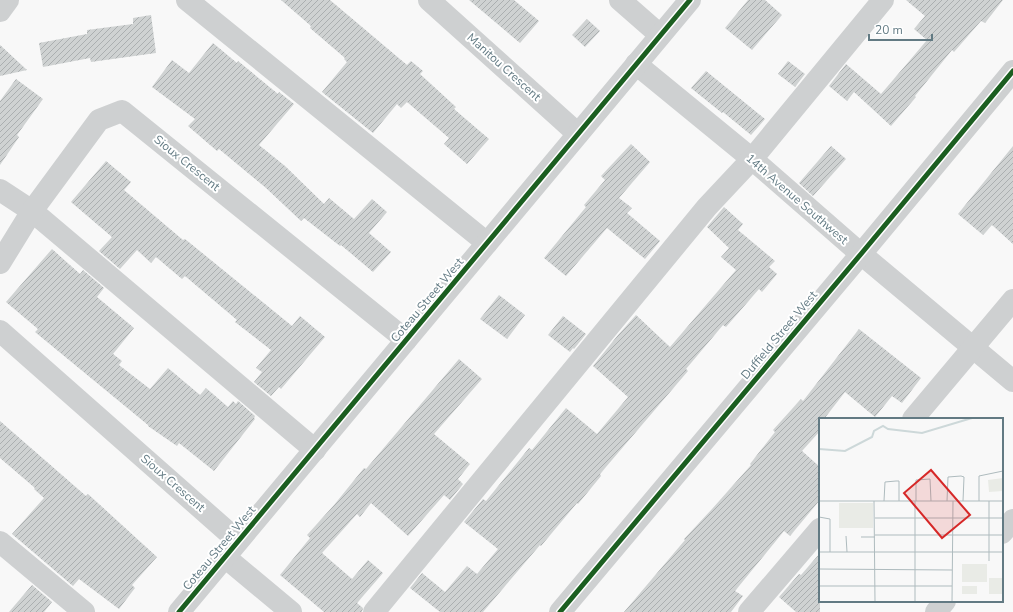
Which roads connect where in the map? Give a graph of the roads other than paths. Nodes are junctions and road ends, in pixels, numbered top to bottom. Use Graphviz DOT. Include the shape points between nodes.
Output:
graph roads {
  1 [pos="8,0"];
  2 [pos="187,0"];
  3 [pos="429,0"];
  4 [pos="620,0"];
  5 [pos="690,0"];
  6 [pos="883,0"];
  7 [pos="0,11"];
  8 [pos="660,35"];
  9 [pos="636,64"];
  10 [pos="1013,71"];
  11 [pos="578,134"];
  12 [pos="752,159"];
  13 [pos="0,190"];
  14 [pos="32,211"];
  15 [pos="487,243"];
  16 [pos="861,254"];
  17 [pos="0,263"];
  18 [pos="1013,300"];
  19 [pos="0,331"];
  20 [pos="406,340"];
  21 [pos="974,347"];
  22 [pos="1013,381"];
  23 [pos="914,418"];
  24 [pos="315,450"];
  25 [pos="1013,520"];
  26 [pos="819,529"];
  27 [pos="1003,532"];
  28 [pos="0,542"];
  29 [pos="232,549"];
  30 [pos="944,602"];
  31 [pos="84,612"];
  32 [pos="178,612"];
  33 [pos="291,612"];
  34 [pos="374,612"];
  35 [pos="560,612"];
  36 [pos="749,612"];
  37 [pos="936,612"];
  1 -- 7 [label="street"];
  2 -- 15 [label="street"];
  3 -- 11 [label="street, Manitou Crescent"];
  4 -- 8 [label="street"];
  5 -- 8 [label="street, Coteau Street West"];
  6 -- 12 [label="street"];
  8 -- 9 [label="street, Coteau Street West"];
  9 -- 11 [label="street, Coteau Street West"];
  9 -- 12 [label="street, 14th Avenue Southwest"];
  10 -- 16 [label="street, Duffield Street West"];
  11 -- 15 [label="street, Coteau Street West"];
  12 -- 16 [label="street, 14th Avenue Southwest"];
  12 -- 34 [label="street" via="702,213"];
  13 -- 14 [label="street"];
  14 -- 17 [label="street, Sioux Crescent"];
  14 -- 20 [label="street, Sioux Crescent" via="99,120 122,111"];
  14 -- 24 [label="street"];
  15 -- 20 [label="street, Coteau Street West"];
  16 -- 21 [label="street, 14th Avenue Southwest"];
  16 -- 35 [label="street, Duffield Street West"];
  18 -- 21 [label="street"];
  19 -- 29 [label="street, Sioux Crescent"];
  20 -- 24 [label="street, Coteau Street West"];
  21 -- 22 [label="street, 14th Avenue Southwest"];
  21 -- 23 [label="street"];
  24 -- 29 [label="street, Coteau Street West"];
  25 -- 27 [label="street"];
  26 -- 36 [label="street"];
  28 -- 31 [label="street"];
  29 -- 32 [label="street, Coteau Street West"];
  29 -- 33 [label="street, Sioux Crescent"];
  30 -- 37 [label="street"];
}
